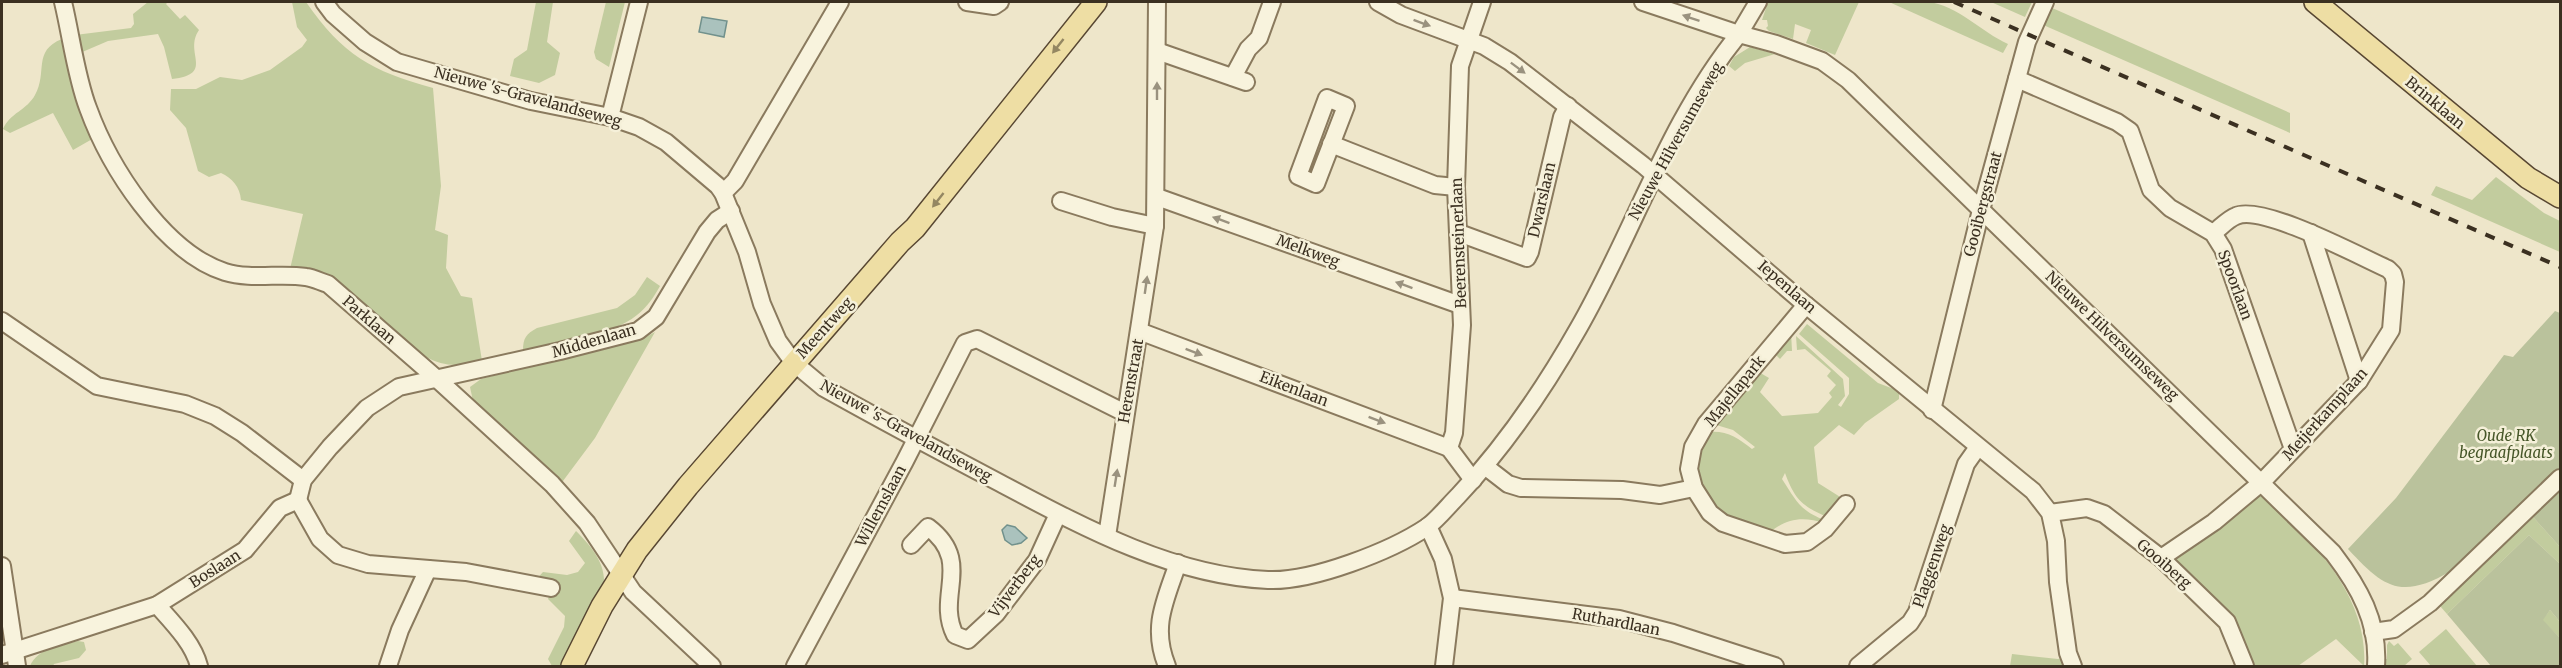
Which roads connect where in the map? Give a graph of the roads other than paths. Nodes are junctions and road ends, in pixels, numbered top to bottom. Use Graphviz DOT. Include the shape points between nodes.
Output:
graph roads {
  1 [pos="63,2"];
  2 [pos="324,2"];
  3 [pos="639,2"];
  4 [pos="840,2"];
  5 [pos="967,2"];
  6 [pos="1000,2"];
  7 [pos="1096,2"];
  8 [pos="1157,2"];
  9 [pos="1272,2"];
  10 [pos="1378,2"];
  11 [pos="1482,2"];
  12 [pos="1643,2"];
  13 [pos="1758,2"];
  14 [pos="2045,2"];
  15 [pos="2315,2"];
  16 [pos="1739,34"];
  17 [pos="1467,40"];
  18 [pos="1157,51"];
  19 [pos="2017,79"];
  20 [pos="1568,106"];
  21 [pos="610,117"];
  22 [pos="1331,144"];
  23 [pos="1654,175"];
  24 [pos="1456,187"];
  25 [pos="723,193"];
  26 [pos="1156,197"];
  27 [pos="2560,197"];
  28 [pos="1061,201"];
  29 [pos="1981,210"];
  30 [pos="731,211"];
  31 [pos="1155,226"];
  32 [pos="1460,233"];
  33 [pos="2213,233"];
  34 [pos="2311,233"];
  35 [pos="1460,305"];
  36 [pos="1806,305"];
  37 [pos="2,321"];
  38 [pos="1139,331"];
  39 [pos="794,363"];
  40 [pos="436,378"];
  41 [pos="2359,381"];
  42 [pos="1932,410"];
  43 [pos="1125,413"];
  44 [pos="916,439"];
  45 [pos="1978,447"];
  46 [pos="1449,448"];
  47 [pos="2294,449"];
  48 [pos="1486,466"];
  49 [pos="2560,478"];
  50 [pos="303,480"];
  51 [pos="1473,480"];
  52 [pos="2262,482"];
  53 [pos="1694,488"];
  54 [pos="298,500"];
  55 [pos="1846,504"];
  56 [pos="2050,513"];
  57 [pos="1058,514"];
  58 [pos="1428,526"];
  59 [pos="1107,536"];
  60 [pos="911,545"];
  61 [pos="2161,558"];
  62 [pos="1178,563"];
  63 [pos="2,566"];
  64 [pos="428,569"];
  65 [pos="622,574"];
  66 [pos="551,588"];
  67 [pos="1452,598"];
  68 [pos="157,604"];
  69 [pos="2373,632"];
  70 [pos="8,652"];
  71 [pos="17,666"];
  72 [pos="199,666"];
  73 [pos="388,666"];
  74 [pos="572,666"];
  75 [pos="712,666"];
  76 [pos="795,666"];
  77 [pos="1167,666"];
  78 [pos="1444,666"];
  79 [pos="1775,666"];
  80 [pos="1858,666"];
  81 [pos="2073,666"];
  82 [pos="2245,666"];
  83 [pos="2376,666"];
  1 -- 40 [label="street, Parklaan" via="87,108 122,180 166,234 207,264 226,272 307,277 328,284"];
  2 -- 21 [label="street, Nieuwe 's-Gravelandseweg" via="365,42 397,62 531,101"];
  3 -- 21 [label="street"];
  4 -- 25 [label="street" via="735,181"];
  5 -- 6 [label="street" via="994,6"];
  7 -- 39 [label="main road, Meentweg, one-way" via="915,228"];
  8 -- 18 [label="street, Herenstraat"];
  9 -- 18 [label="street" via="1259,38 1248,49 1240,80"];
  10 -- 17 [label="street, Iepenlaan, one-way"];
  11 -- 17 [label="street, Beerensteinerlaan"];
  16 -- 12 [label="street, one-way"];
  13 -- 16 [label="street"];
  14 -- 19 [label="street, Gooibergstraat" via="2027,42"];
  15 -- 27 [label="main road, Brinklaan" via="2520,172"];
  16 -- 23 [label="street, Nieuwe Hilversumseweg" via="1708,77"];
  16 -- 29 [label="street, Nieuwe Hilversumseweg" via="1822,61 1848,80"];
  17 -- 20 [label="street, Iepenlaan, one-way" via="1510,62"];
  17 -- 24 [label="street, Beerensteinerlaan" via="1460,66"];
  26 -- 18 [label="street, Herenstraat, one-way"];
  19 -- 29 [label="street, Gooibergstraat"];
  19 -- 33 [label="street, Spoorlaan" via="2130,131 2151,190 2170,208"];
  20 -- 23 [label="street, Iepenlaan"];
  20 -- 32 [label="street, Dwarslaan" via="1527,258"];
  21 -- 25 [label="street, Nieuwe 's-Gravelandseweg" via="666,142"];
  22 -- 24 [label="street" via="1435,185"];
  23 -- 36 [label="street, Iepenlaan"];
  23 -- 48 [label="street, Nieuwe Hilversumseweg" via="1578,328 1537,396"];
  24 -- 32 [label="street, Beerensteinerlaan"];
  25 -- 30 [label="street, Nieuwe 's-Gravelandseweg"];
  26 -- 31 [label="street, Herenstraat"];
  35 -- 26 [label="street, Melkweg, one-way"];
  28 -- 31 [label="street"];
  29 -- 42 [label="street, Gooibergstraat"];
  29 -- 52 [label="street, Nieuwe Hilversumseweg"];
  30 -- 39 [label="street, Nieuwe 's-Gravelandseweg" via="762,304"];
  30 -- 40 [label="street, Middenlaan" via="707,232 656,317 638,331"];
  38 -- 31 [label="street, Herenstraat, one-way"];
  32 -- 35 [label="street, Beerensteinerlaan"];
  33 -- 34 [label="street, Meijerkamplaan" via="2236,216 2247,214 2261,214"];
  33 -- 47 [label="street, Spoorlaan" via="2223,249"];
  34 -- 41 [label="street"];
  34 -- 41 [label="street, Meijerkamplaan" via="2393,274 2391,330"];
  35 -- 46 [label="street, Beerensteinerlaan" via="1459,382"];
  36 -- 42 [label="street, Iepenlaan"];
  36 -- 53 [label="street, Majellapark" via="1706,424 1693,447 1689,469"];
  37 -- 50 [label="street" via="97,386 185,404 215,416"];
  38 -- 43 [label="street, Herenstraat"];
  38 -- 46 [label="street, Eikenlaan, one-way"];
  39 -- 44 [label="street, Nieuwe 's-Gravelandseweg" via="825,388"];
  39 -- 65 [label="main road, Meentweg" via="688,486"];
  40 -- 50 [label="street" via="399,387 366,408"];
  40 -- 65 [label="street, Parklaan" via="552,484 587,523"];
  41 -- 47 [label="street, Meijerkamplaan"];
  42 -- 45 [label="street, Iepenlaan"];
  43 -- 44 [label="street, Willemslaan" via="977,339 965,343"];
  59 -- 43 [label="street, Herenstraat, one-way"];
  44 -- 57 [label="street, Nieuwe 's-Gravelandseweg"];
  44 -- 76 [label="street, Willemslaan"];
  45 -- 56 [label="street, Iepenlaan" via="2033,491"];
  45 -- 80 [label="street, Plaggenweg" via="1966,464 1917,612 1910,623"];
  46 -- 51 [label="street"];
  47 -- 52 [label="street, Meijerkamplaan"];
  48 -- 51 [label="street, Nieuwe Hilversumseweg"];
  48 -- 53 [label="street" via="1508,484 1521,488 1622,490 1660,495"];
  49 -- 69 [label="street" via="2430,603 2399,626"];
  50 -- 54 [label="street"];
  51 -- 58 [label="street, Nieuwe Hilversumseweg"];
  52 -- 61 [label="street, Meijerkamplaan" via="2214,522"];
  52 -- 69 [label="street, Nieuwe Hilversumseweg" via="2333,553 2367,605"];
  53 -- 55 [label="street, Majellapark" via="1710,513 1723,523 1785,544 1807,542 1825,529"];
  54 -- 64 [label="street" via="320,539 338,555 368,564"];
  54 -- 68 [label="street, Boslaan" via="280,508 245,550"];
  56 -- 61 [label="street, Gooiberg" via="2087,508 2104,514"];
  56 -- 81 [label="street, Iepenlaan" via="2068,653"];
  57 -- 59 [label="street, Nieuwe 's-Gravelandseweg"];
  57 -- 60 [label="street, Vijverberg" via="1037,560 996,614 969,640 955,635 950,624 951,555 942,538 928,527"];
  58 -- 62 [label="street, Nieuwe Hilversumseweg" via="1368,556 1323,572 1270,580"];
  58 -- 67 [label="street" via="1443,559"];
  59 -- 62 [label="street, Nieuwe 's-Gravelandseweg"];
  61 -- 82 [label="street, Gooiberg" via="2227,622"];
  62 -- 77 [label="street" via="1158,626 1160,651"];
  63 -- 70 [label="street"];
  64 -- 66 [label="street"];
  64 -- 73 [label="street"];
  65 -- 74 [label="main road, Meentweg"];
  65 -- 75 [label="street, Parklaan" via="633,592"];
  67 -- 78 [label="street"];
  67 -- 79 [label="street, Ruthardlaan" via="1619,619"];
  68 -- 70 [label="street, Boslaan"];
  68 -- 72 [label="street" via="179,631"];
  69 -- 83 [label="street, Nieuwe Hilversumseweg"];
  70 -- 71 [label="street"];
}
